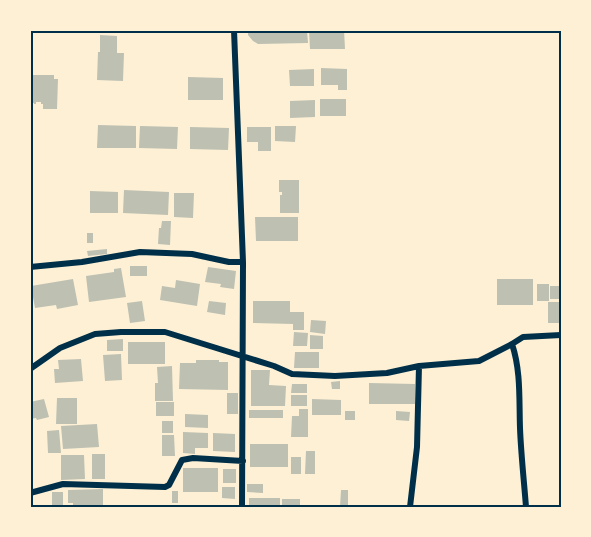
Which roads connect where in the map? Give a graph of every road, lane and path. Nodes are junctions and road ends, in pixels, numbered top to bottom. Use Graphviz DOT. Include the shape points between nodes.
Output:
graph roads {
  1 [pos="234,30"];
  2 [pos="243,262"];
  3 [pos="30,267"];
  4 [pos="561,335"];
  5 [pos="512,344"];
  6 [pos="244,357"];
  7 [pos="419,366"];
  8 [pos="30,369"];
  9 [pos="243,461"];
  10 [pos="30,493"];
  11 [pos="242,507"];
  12 [pos="410,507"];
  13 [pos="526,507"];
  1 -- 2 [label="street"];
  2 -- 3 [label="street" via="192,254 140,252"];
  2 -- 6 [label="street"];
  4 -- 5 [label="street" via="524,337"];
  5 -- 7 [label="street" via="479,361"];
  5 -- 13 [label="street" via="519,382"];
  6 -- 7 [label="street" via="292,374 310,376 387,373"];
  6 -- 8 [label="street" via="165,332 121,332 95,334 60,348"];
  6 -- 9 [label="street"];
  7 -- 12 [label="street" via="417,447"];
  9 -- 10 [label="street" via="182,460 165,487 63,484"];
  9 -- 11 [label="street"];
}
